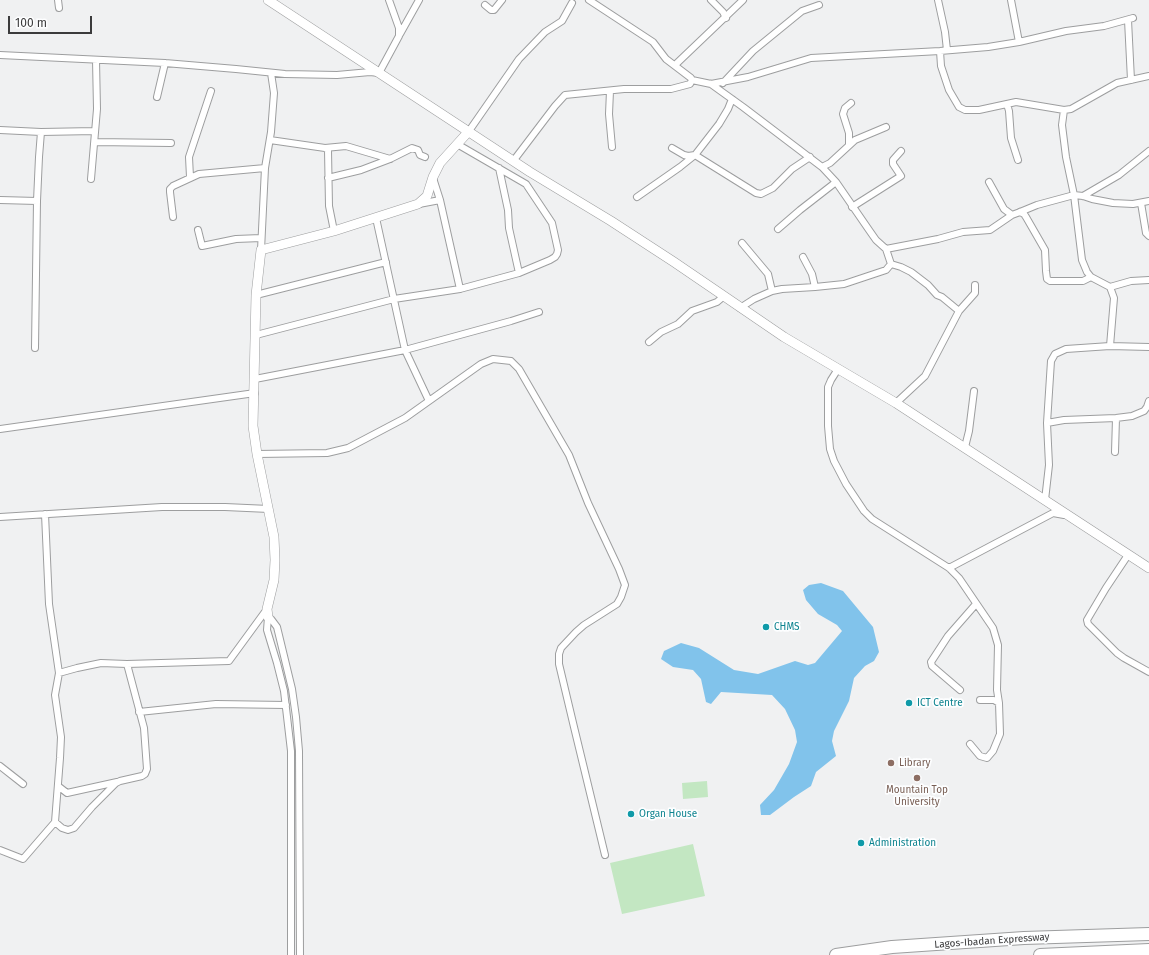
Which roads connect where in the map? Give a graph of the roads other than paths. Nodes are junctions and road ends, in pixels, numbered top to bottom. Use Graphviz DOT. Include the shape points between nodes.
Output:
graph roads {
  1 [pos="58,0"];
  2 [pos="268,0"];
  3 [pos="389,0"];
  4 [pos="419,0"];
  5 [pos="502,0"];
  6 [pos="589,0"];
  7 [pos="711,0"];
  8 [pos="743,0"];
  9 [pos="938,0"];
  10 [pos="1011,0"];
  11 [pos="572,3"];
  12 [pos="819,5"];
  13 [pos="485,6"];
  14 [pos="60,8"];
  15 [pos="726,18"];
  16 [pos="399,36"];
  17 [pos="1019,42"];
  18 [pos="947,50"];
  19 [pos="940,51"];
  20 [pos="0,56"];
  21 [pos="96,60"];
  22 [pos="165,63"];
  23 [pos="675,65"];
  24 [pos="271,73"];
  25 [pos="379,73"];
  26 [pos="1149,76"];
  27 [pos="692,80"];
  28 [pos="1131,80"];
  29 [pos="723,83"];
  30 [pos="711,84"];
  31 [pos="211,91"];
  32 [pos="610,91"];
  33 [pos="156,97"];
  34 [pos="732,99"];
  35 [pos="851,103"];
  36 [pos="1007,104"];
  37 [pos="1064,110"];
  38 [pos="886,127"];
  39 [pos="0,130"];
  40 [pos="95,131"];
  41 [pos="469,131"];
  42 [pos="41,132"];
  43 [pos="270,140"];
  44 [pos="95,142"];
  45 [pos="170,143"];
  46 [pos="457,144"];
  47 [pos="849,145"];
  48 [pos="325,148"];
  49 [pos="612,148"];
  50 [pos="672,148"];
  51 [pos="901,151"];
  52 [pos="1149,151"];
  53 [pos="695,155"];
  54 [pos="425,157"];
  55 [pos="810,157"];
  56 [pos="390,159"];
  57 [pos="514,160"];
  58 [pos="1018,160"];
  59 [pos="265,168"];
  60 [pos="499,168"];
  61 [pos="822,168"];
  62 [pos="190,177"];
  63 [pos="433,177"];
  64 [pos="328,178"];
  65 [pos="91,179"];
  66 [pos="836,182"];
  67 [pos="989,182"];
  68 [pos="1074,195"];
  69 [pos="1083,196"];
  70 [pos="636,197"];
  71 [pos="0,200"];
  72 [pos="440,200"];
  73 [pos="37,201"];
  74 [pos="1149,201"];
  75 [pos="1141,203"];
  76 [pos="418,204"];
  77 [pos="852,207"];
  78 [pos="1020,212"];
  79 [pos="1012,215"];
  80 [pos="173,217"];
  81 [pos="376,218"];
  82 [pos="778,229"];
  83 [pos="198,230"];
  84 [pos="334,231"];
  85 [pos="1149,236"];
  86 [pos="261,238"];
  87 [pos="742,243"];
  88 [pos="886,249"];
  89 [pos="261,250"];
  90 [pos="803,257"];
  91 [pos="386,262"];
  92 [pos="891,264"];
  93 [pos="519,273"];
  94 [pos="1091,277"];
  95 [pos="1149,280"];
  96 [pos="975,286"];
  97 [pos="815,287"];
  98 [pos="460,289"];
  99 [pos="1111,289"];
  100 [pos="772,291"];
  101 [pos="256,295"];
  102 [pos="724,296"];
  103 [pos="394,299"];
  104 [pos="740,308"];
  105 [pos="959,311"];
  106 [pos="539,312"];
  107 [pos="256,335"];
  108 [pos="649,342"];
  109 [pos="1110,346"];
  110 [pos="1149,347"];
  111 [pos="35,348"];
  112 [pos="405,350"];
  113 [pos="838,369"];
  114 [pos="255,379"];
  115 [pos="974,391"];
  116 [pos="255,393"];
  117 [pos="429,401"];
  118 [pos="1149,401"];
  119 [pos="896,403"];
  120 [pos="1116,418"];
  121 [pos="1047,424"];
  122 [pos="0,430"];
  123 [pos="965,447"];
  124 [pos="1115,452"];
  125 [pos="257,454"];
  126 [pos="1045,500"];
  127 [pos="269,509"];
  128 [pos="45,514"];
  129 [pos="1069,516"];
  130 [pos="0,517"];
  131 [pos="1128,555"];
  132 [pos="949,568"];
  133 [pos="1149,568"];
  134 [pos="976,604"];
  135 [pos="267,613"];
  136 [pos="127,664"];
  137 [pos="1149,672"];
  138 [pos="59,673"];
  139 [pos="960,690"];
  140 [pos="980,700"];
  141 [pos="999,703"];
  142 [pos="286,705"];
  143 [pos="139,712"];
  144 [pos="970,744"];
  145 [pos="0,766"];
  146 [pos="118,782"];
  147 [pos="22,784"];
  148 [pos="58,786"];
  149 [pos="55,822"];
  150 [pos="0,850"];
  151 [pos="605,855"];
  152 [pos="1149,934"];
  153 [pos="1149,950"];
  154 [pos="291,955"];
  155 [pos="300,955"];
  156 [pos="836,955"];
  157 [pos="1040,955"];
  1 -- 14 [label="street"];
  2 -- 25 [label="street"];
  3 -- 16 [label="street" via="399,28"];
  4 -- 16 [label="street"];
  5 -- 13 [label="street" via="494,10"];
  6 -- 23 [label="street" via="653,42 666,59"];
  7 -- 15 [label="street"];
  8 -- 15 [label="street"];
  9 -- 18 [label="street"];
  10 -- 17 [label="street"];
  11 -- 41 [label="street" via="562,21 545,32 519,59"];
  12 -- 29 [label="street" via="802,11 753,51"];
  15 -- 23 [label="street"];
  16 -- 25 [label="street"];
  17 -- 18 [label="street"];
  17 -- 28 [label="street" via="1130,19"];
  18 -- 19 [label="street"];
  19 -- 29 [label="street" via="811,58 748,78"];
  19 -- 36 [label="street" via="944,76 959,107 965,110 979,110"];
  20 -- 21 [label="street"];
  21 -- 22 [label="street"];
  21 -- 40 [label="street"];
  22 -- 24 [label="street"];
  22 -- 33 [label="street"];
  23 -- 27 [label="street"];
  24 -- 25 [label="street"];
  24 -- 43 [label="street" via="274,92"];
  25 -- 41 [label="street"];
  26 -- 28 [label="street"];
  27 -- 30 [label="street"];
  27 -- 32 [label="street" via="690,84 671,89"];
  28 -- 37 [label="street" via="1117,83 1079,106"];
  29 -- 30 [label="street"];
  30 -- 34 [label="street"];
  31 -- 62 [label="street" via="189,157"];
  32 -- 49 [label="street"];
  32 -- 57 [label="street" via="563,96"];
  34 -- 53 [label="street" via="719,124"];
  34 -- 55 [label="street"];
  35 -- 47 [label="street" via="843,114 849,133"];
  36 -- 37 [label="street" via="1026,103"];
  36 -- 58 [label="street" via="1011,138"];
  37 -- 68 [label="street" via="1062,125"];
  38 -- 47 [label="street"];
  39 -- 42 [label="street"];
  40 -- 42 [label="street"];
  40 -- 44 [label="street"];
  41 -- 46 [label="street"];
  41 -- 57 [label="street"];
  42 -- 73 [label="street"];
  43 -- 48 [label="street"];
  43 -- 59 [label="street"];
  44 -- 45 [label="street"];
  44 -- 65 [label="street"];
  46 -- 60 [label="street"];
  46 -- 63 [label="street" via="440,163"];
  47 -- 61 [label="street"];
  48 -- 56 [label="street" via="346,146"];
  48 -- 64 [label="street" via="329,154"];
  50 -- 53 [label="street" via="684,155"];
  51 -- 77 [label="street" via="893,160 893,164 901,176"];
  52 -- 69 [label="street" via="1119,175"];
  53 -- 55 [label="street" via="761,194 773,188 792,169"];
  53 -- 70 [label="street"];
  54 -- 56 [label="street" via="412,148"];
  55 -- 61 [label="street"];
  56 -- 64 [label="street" via="361,170"];
  57 -- 102 [label="street"];
  59 -- 62 [label="street"];
  59 -- 86 [label="street"];
  60 -- 93 [label="street"];
  60 -- 93 [label="street" via="526,184 552,223 558,250 555,257 550,260"];
  61 -- 66 [label="street"];
  62 -- 80 [label="street" via="170,189"];
  63 -- 72 [label="street"];
  63 -- 76 [label="street" via="427,196"];
  64 -- 84 [label="street" via="329,206"];
  66 -- 77 [label="street"];
  66 -- 82 [label="street"];
  67 -- 79 [label="street" via="1004,209"];
  68 -- 69 [label="street"];
  68 -- 78 [label="street"];
  68 -- 94 [label="street" via="1082,260"];
  69 -- 75 [label="street" via="1113,203"];
  71 -- 73 [label="street"];
  72 -- 76 [label="street"];
  72 -- 98 [label="street"];
  73 -- 111 [label="street"];
  74 -- 75 [label="street"];
  75 -- 85 [label="street" via="1146,233"];
  76 -- 81 [label="street"];
  77 -- 88 [label="street" via="876,240"];
  78 -- 79 [label="street"];
  78 -- 94 [label="street" via="1026,217 1045,250 1047,279 1062,282 1082,281"];
  79 -- 88 [label="street" via="990,230 963,232"];
  81 -- 84 [label="street"];
  81 -- 91 [label="street"];
  83 -- 86 [label="street" via="202,246"];
  84 -- 89 [label="street"];
  86 -- 89 [label="street"];
  87 -- 100 [label="street" via="768,274"];
  88 -- 92 [label="street"];
  89 -- 101 [label="street"];
  90 -- 97 [label="street" via="812,274"];
  91 -- 101 [label="street"];
  91 -- 103 [label="street"];
  92 -- 97 [label="street" via="886,270 869,277 844,284"];
  92 -- 105 [label="street" via="911,272"];
  93 -- 98 [label="street"];
  94 -- 99 [label="street"];
  95 -- 99 [label="street" via="1120,284"];
  96 -- 105 [label="street" via="975,293"];
  97 -- 100 [label="street"];
  98 -- 103 [label="street"];
  99 -- 109 [label="street" via="1114,298"];
  100 -- 104 [label="street" via="754,298"];
  101 -- 107 [label="street"];
  102 -- 104 [label="street"];
  102 -- 108 [label="street" via="717,302 692,311 678,324 660,332"];
  103 -- 107 [label="street"];
  103 -- 112 [label="street"];
  104 -- 113 [label="street"];
  105 -- 119 [label="street" via="925,376"];
  106 -- 112 [label="street"];
  107 -- 114 [label="street"];
  109 -- 110 [label="street"];
  109 -- 121 [label="street" via="1066,349 1055,354 1051,361"];
  112 -- 114 [label="street"];
  112 -- 117 [label="street"];
  113 -- 119 [label="street"];
  113 -- 132 [label="street" via="828,387 828,426 830,449 843,478 872,519"];
  114 -- 116 [label="street"];
  115 -- 123 [label="street"];
  116 -- 122 [label="street"];
  116 -- 125 [label="street" via="253,426"];
  117 -- 125 [label="street" via="405,418 348,448 327,453"];
  117 -- 151 [label="street" via="481,364 493,359 511,361 520,369 569,455 625,585 617,604 584,625 561,648 559,654 559,664"];
  118 -- 120 [label="street" via="1144,411"];
  119 -- 123 [label="street"];
  120 -- 121 [label="street" via="1064,420"];
  120 -- 124 [label="street"];
  121 -- 126 [label="street" via="1049,465"];
  123 -- 126 [label="street"];
  125 -- 127 [label="street"];
  126 -- 129 [label="street"];
  127 -- 128 [label="street" via="162,507"];
  127 -- 135 [label="street" via="275,560"];
  128 -- 130 [label="street"];
  128 -- 138 [label="street" via="49,604"];
  129 -- 131 [label="street"];
  129 -- 132 [label="street" via="1053,513"];
  131 -- 133 [label="street"];
  131 -- 137 [label="street" via="1087,620 1088,624 1124,658"];
  132 -- 134 [label="street"];
  134 -- 139 [label="street" via="948,636 931,662 932,666"];
  134 -- 141 [label="street" via="993,628 998,645"];
  135 -- 136 [label="street" via="229,661"];
  135 -- 142 [label="street" via="267,630"];
  135 -- 155 [label="street" via="277,627 296,717 299,751"];
  136 -- 138 [label="street" via="101,663"];
  136 -- 143 [label="street"];
  138 -- 148 [label="street" via="55,695 61,737"];
  140 -- 141 [label="street" via="994,700"];
  141 -- 144 [label="street" via="1000,734 993,751 987,758 980,756"];
  142 -- 143 [label="street" via="216,704"];
  142 -- 154 [label="street" via="291,751"];
  143 -- 146 [label="street" via="144,728 146,774"];
  145 -- 147 [label="street"];
  146 -- 148 [label="street" via="67,793"];
  146 -- 149 [label="street" via="74,828 68,830"];
  148 -- 149 [label="street"];
  149 -- 150 [label="street" via="23,859"];
  152 -- 156 [label="highway, Lagos-Ibadan Expressway" via="1024,938 892,947"];
  153 -- 157 [label="highway, Lagos-Ibadan Expressway"];
}
